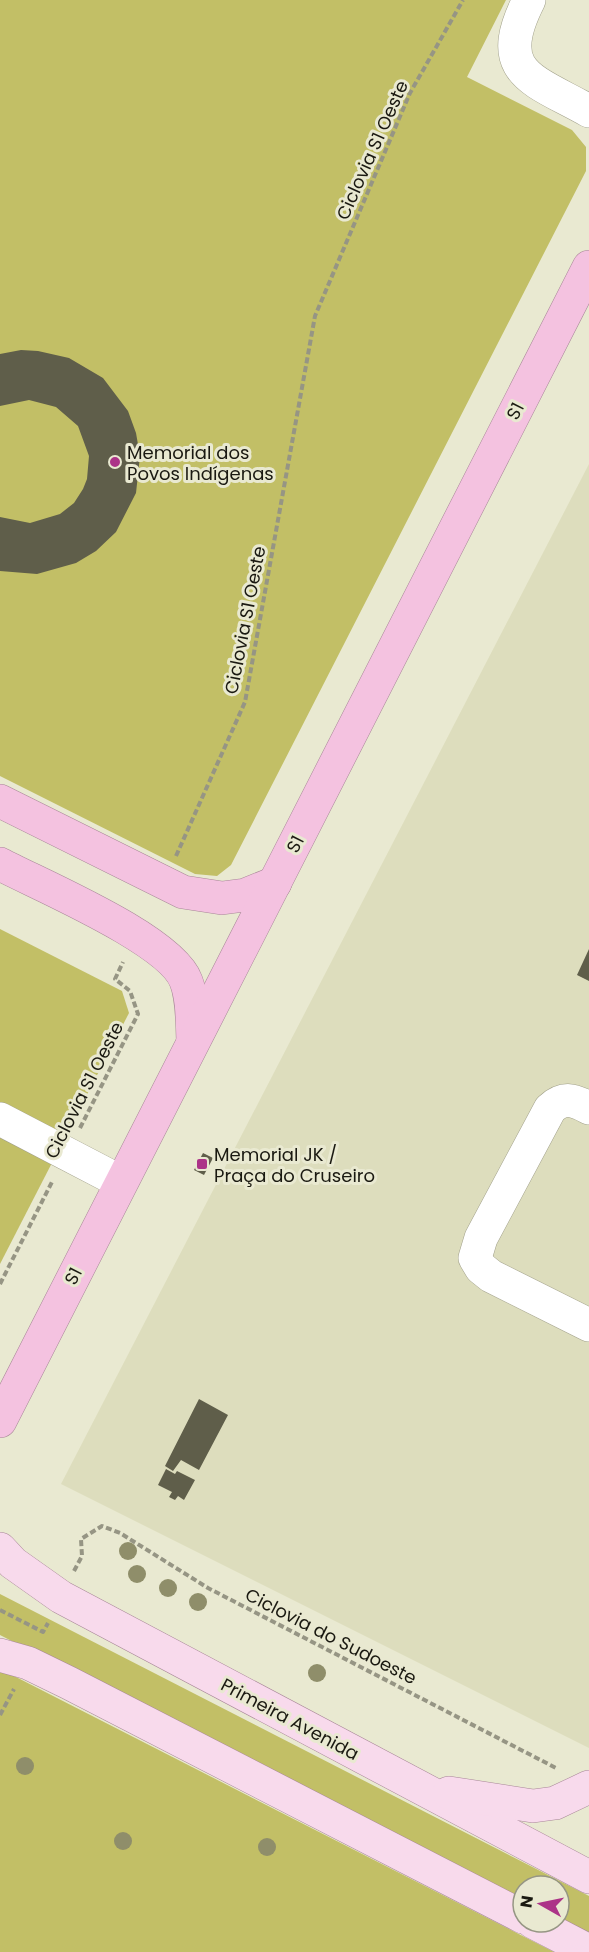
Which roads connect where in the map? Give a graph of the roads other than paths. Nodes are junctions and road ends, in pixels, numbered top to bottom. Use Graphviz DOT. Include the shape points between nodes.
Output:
graph roads {
  1 [pos="529,0"];
  2 [pos="589,111"];
  3 [pos="589,267"];
  4 [pos="0,801"];
  5 [pos="0,864"];
  6 [pos="275,883"];
  7 [pos="193,1040"];
  8 [pos="589,1108"];
  9 [pos="0,1119"];
  10 [pos="121,1182"];
  11 [pos="589,1325"];
  12 [pos="0,1421"];
  13 [pos="0,1549"];
  14 [pos="0,1655"];
  15 [pos="418,1787"];
  16 [pos="589,1787"];
  17 [pos="589,1876"];
  18 [pos="511,1911"];
  19 [pos="556,1934"];
  20 [pos="589,1951"];
  1 -- 2 [label="lane" via="516,24 512,47 525,76"];
  3 -- 6 [label="highway, S1"];
  4 -- 6 [label="highway" via="183,892 222,898 245,895"];
  5 -- 7 [label="highway" via="162,950 186,980"];
  6 -- 7 [label="highway, S1"];
  7 -- 10 [label="highway, S1"];
  8 -- 11 [label="lane" via="565,1100 550,1109 480,1238 475,1258 491,1276"];
  9 -- 10 [label="lane"];
  10 -- 12 [label="highway, S1"];
  13 -- 15 [label="main road, Primeira Avenida" via="61,1597"];
  14 -- 18 [label="main road" via="28,1663 69,1683"];
  15 -- 16 [label="main road" via="533,1806 555,1803"];
  15 -- 17 [label="main road, Primeira Avenida"];
  19 -- 20 [label="main road"];
}
